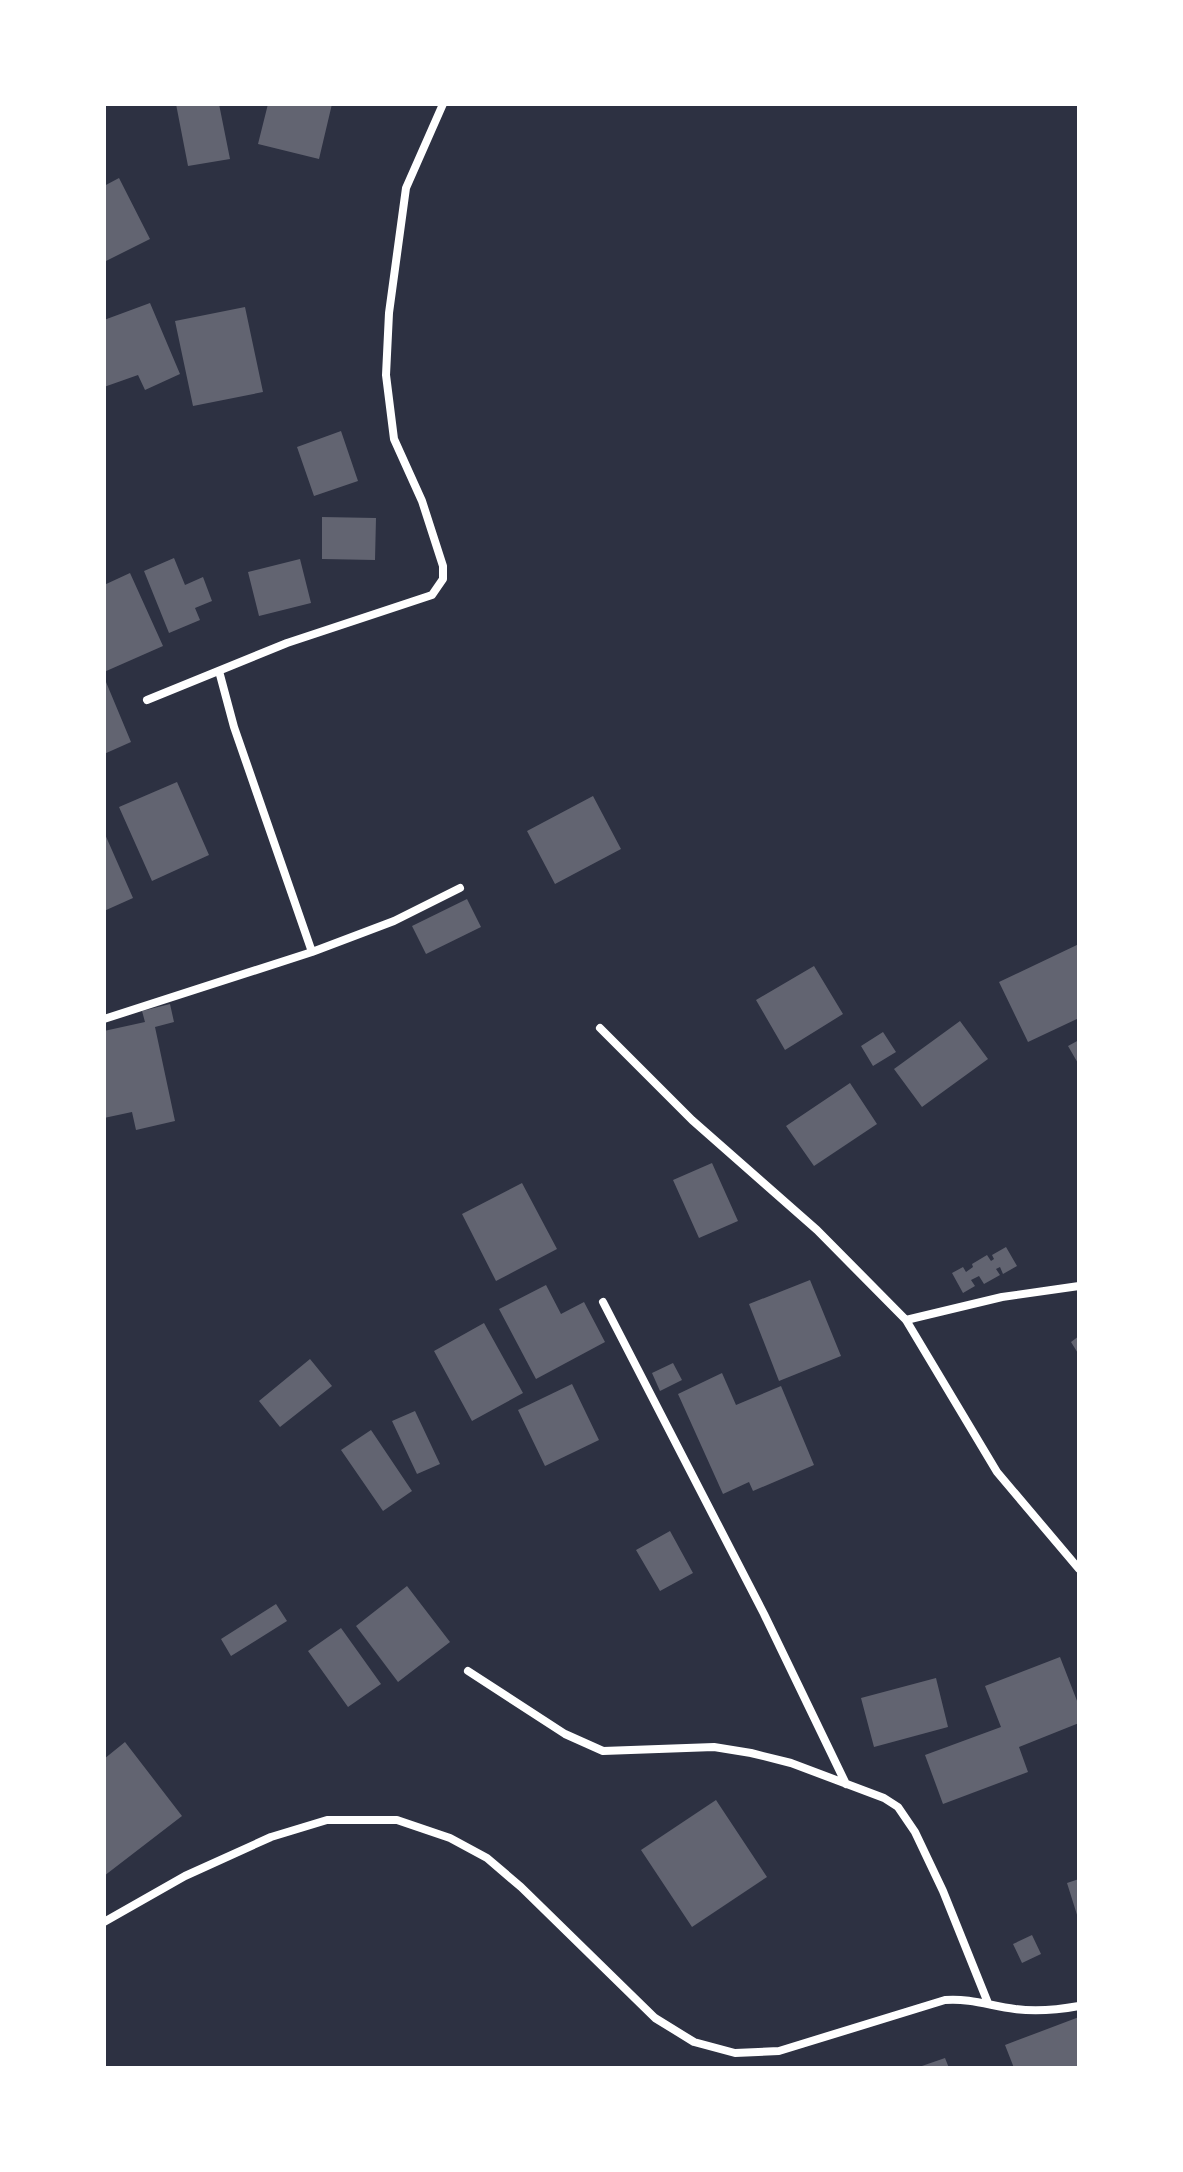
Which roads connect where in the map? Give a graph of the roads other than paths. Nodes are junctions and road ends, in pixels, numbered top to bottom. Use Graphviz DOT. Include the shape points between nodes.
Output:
graph roads {
  1 [pos="443,104"];
  2 [pos="219,671"];
  3 [pos="147,700"];
  4 [pos="460,888"];
  5 [pos="312,952"];
  6 [pos="104,1019"];
  7 [pos="600,1028"];
  8 [pos="1079,1286"];
  9 [pos="603,1302"];
  10 [pos="906,1320"];
  11 [pos="1079,1569"];
  12 [pos="468,1671"];
  13 [pos="847,1785"];
  14 [pos="104,1922"];
  15 [pos="988,2003"];
  16 [pos="1079,2006"];
  1 -- 2 [label="street" via="406,188 386,375 394,439 422,501 443,579 432,595"];
  2 -- 3 [label="street"];
  2 -- 5 [label="street"];
  4 -- 5 [label="street" via="394,921"];
  5 -- 6 [label="street"];
  7 -- 10 [label="street"];
  8 -- 10 [label="street" via="1002,1297"];
  9 -- 13 [label="street"];
  10 -- 11 [label="street" via="997,1472"];
  12 -- 13 [label="street" via="565,1734 603,1751 714,1747 791,1763"];
  13 -- 15 [label="street" via="884,1798 908,1818"];
  14 -- 15 [label="street" via="185,1876 271,1837 327,1820 397,1820 450,1838 487,1858 655,2018 694,2042 735,2053 779,2051 945,2000"];
  15 -- 16 [label="street" via="1046,2012"];
}
